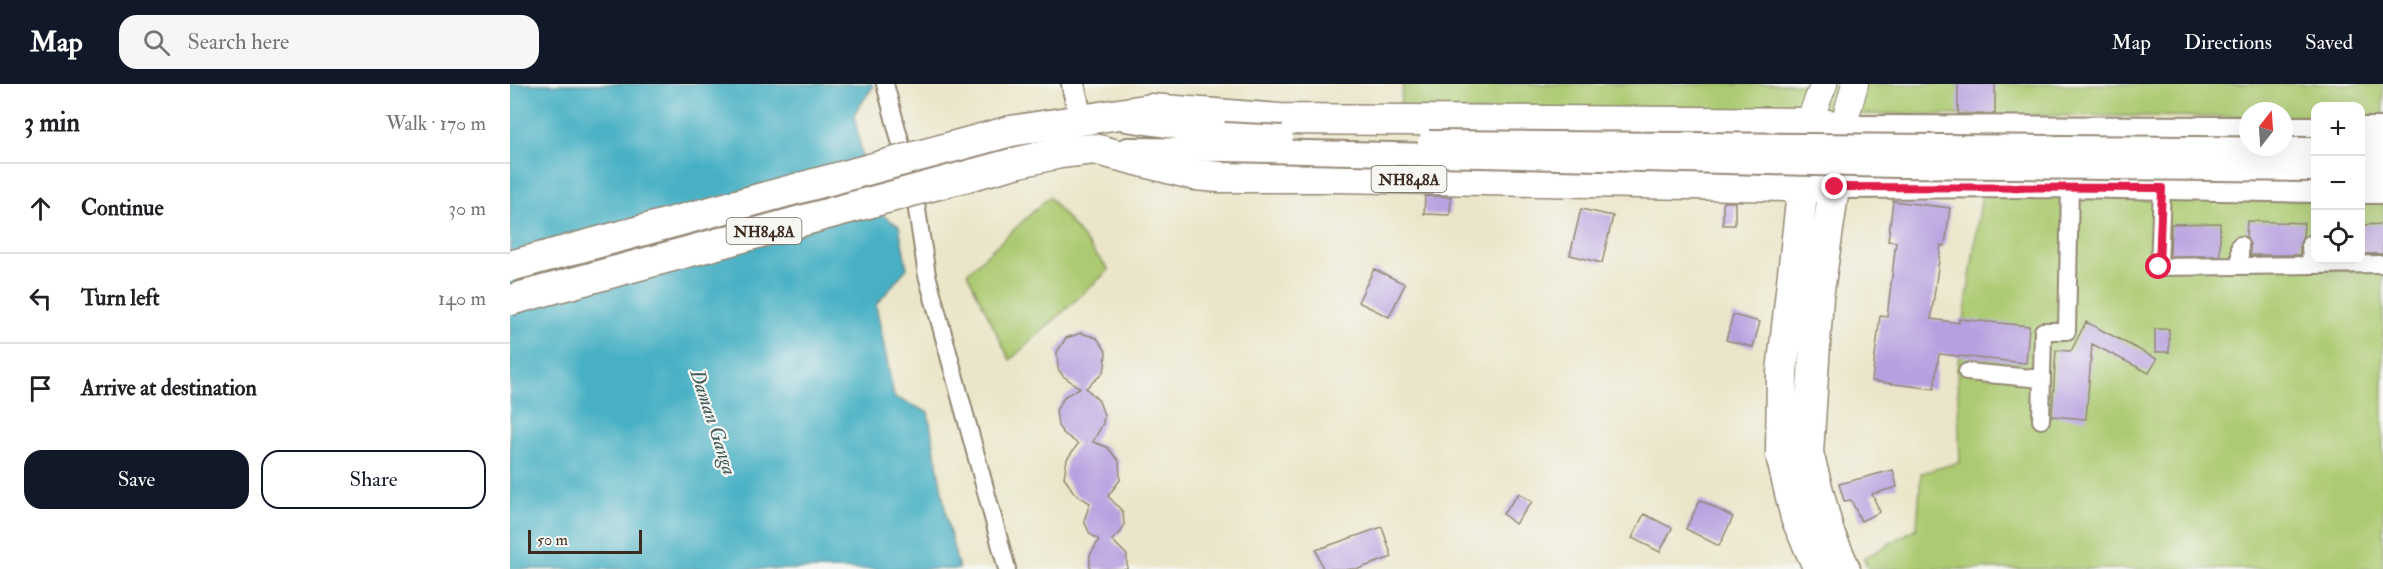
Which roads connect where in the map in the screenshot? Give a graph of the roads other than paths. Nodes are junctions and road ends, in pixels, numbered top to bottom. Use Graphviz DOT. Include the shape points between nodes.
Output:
graph roads {
  1 [pos="885,84"];
  2 [pos="1073,84"];
  3 [pos="1824,84"];
  4 [pos="1855,84"];
  5 [pos="1094,119"];
  6 [pos="1811,123"];
  7 [pos="1843,126"];
  8 [pos="2239,128"];
  9 [pos="2293,128"];
  10 [pos="2311,128"];
  11 [pos="2365,129"];
  12 [pos="2383,129"];
  13 [pos="1223,142"];
  14 [pos="1094,149"];
  15 [pos="2311,149"];
  16 [pos="2365,150"];
  17 [pos="2383,150"];
  18 [pos="2311,170"];
  19 [pos="2365,170"];
  20 [pos="2383,171"];
  21 [pos="1803,186"];
  22 [pos="2070,186"];
  23 [pos="1835,187"];
  24 [pos="2162,188"];
  25 [pos="2311,191"];
  26 [pos="2365,192"];
  27 [pos="2383,192"];
  28 [pos="2310,244"];
  29 [pos="2240,245"];
  30 [pos="2383,264"];
  31 [pos="2311,265"];
  32 [pos="510,266"];
  33 [pos="2240,266"];
  34 [pos="510,300"];
  35 [pos="1967,372"];
  36 [pos="2042,379"];
  37 [pos="2041,420"];
  38 [pos="1006,569"];
  39 [pos="1820,569"];
  40 [pos="1845,569"];
  1 -- 38 [label="street" via="915,197 927,275"];
  2 -- 5 [label="main road"];
  3 -- 6 [label="main road"];
  4 -- 7 [label="main road"];
  5 -- 6 [label="highway" via="1151,109 1280,119"];
  5 -- 13 [label="main road"];
  5 -- 32 [label="highway, NH848A, bridge" via="1011,131"];
  6 -- 7 [label="highway"];
  6 -- 21 [label="highway"];
  7 -- 8 [label="main road"];
  7 -- 23 [label="highway"];
  9 -- 10 [label="main road"];
  11 -- 12 [label="main road"];
  13 -- 14 [label="main road"];
  13 -- 15 [label="main road, bridge"];
  13 -- 18 [label="main road, bridge" via="1898,166"];
  14 -- 21 [label="highway, NH848A" via="1195,175 1220,177"];
  14 -- 34 [label="highway, NH848A, bridge" via="1019,162"];
  16 -- 17 [label="main road"];
  19 -- 20 [label="main road"];
  21 -- 23 [label="highway, NH848A"];
  21 -- 39 [label="highway" via="1782,372 1781,454 1796,518"];
  22 -- 23 [label="main road"];
  22 -- 24 [label="main road"];
  22 -- 36 [label="street" via="2067,331 2043,331"];
  23 -- 40 [label="highway" via="1818,297 1808,453 1829,533"];
  24 -- 25 [label="main road"];
  24 -- 33 [label="street" via="2159,267"];
  26 -- 27 [label="main road"];
  28 -- 31 [label="street"];
  29 -- 33 [label="street"];
  30 -- 31 [label="street"];
  31 -- 33 [label="street"];
  35 -- 36 [label="street"];
  36 -- 37 [label="street"];
}
